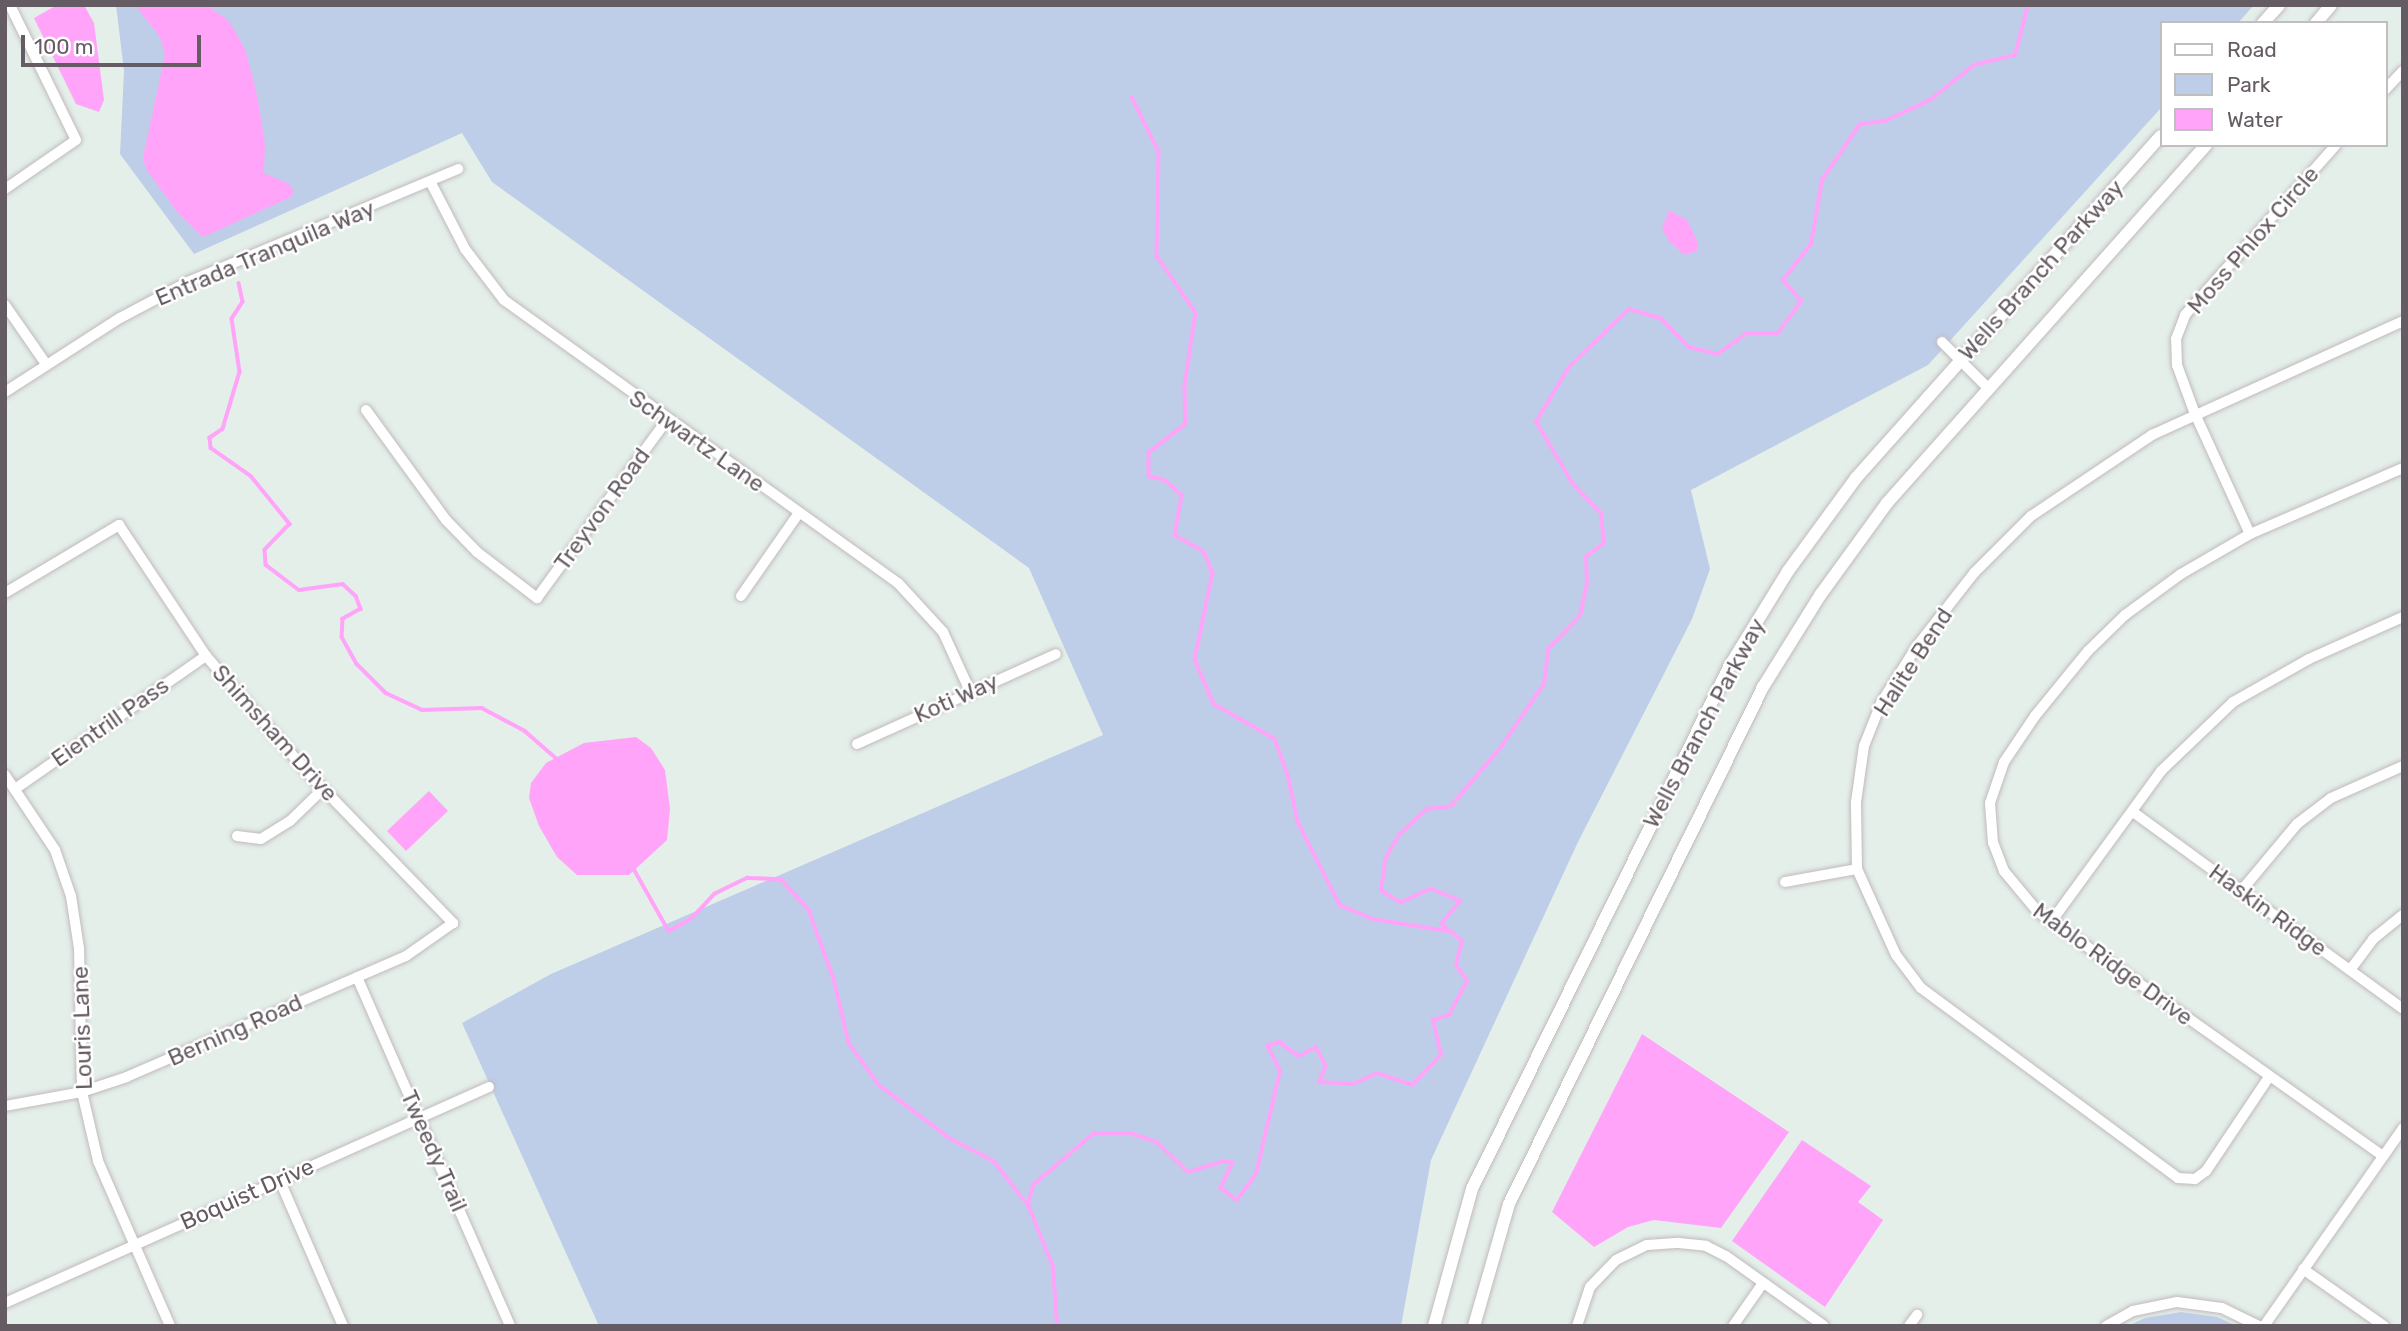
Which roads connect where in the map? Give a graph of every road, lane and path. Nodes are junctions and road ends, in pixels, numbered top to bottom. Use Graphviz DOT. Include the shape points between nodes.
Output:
graph roads {
  1 [pos="10,5"];
  2 [pos="2278,5"];
  3 [pos="2331,5"];
  4 [pos="2265,21"];
  5 [pos="2318,21"];
  6 [pos="2403,71"];
  7 [pos="2387,88"];
  8 [pos="2160,137"];
  9 [pos="2204,147"];
  10 [pos="2334,147"];
  11 [pos="458,169"];
  12 [pos="431,183"];
  13 [pos="5,189"];
  14 [pos="5,305"];
  15 [pos="2403,321"];
  16 [pos="1942,342"];
  17 [pos="1960,360"];
  18 [pos="46,364"];
  19 [pos="1988,388"];
  20 [pos="5,392"];
  21 [pos="366,410"];
  22 [pos="2195,414"];
  23 [pos="667,420"];
  24 [pos="2403,468"];
  25 [pos="799,513"];
  26 [pos="2250,534"];
  27 [pos="5,593"];
  28 [pos="741,596"];
  29 [pos="2403,617"];
  30 [pos="1056,654"];
  31 [pos="206,656"];
  32 [pos="970,691"];
  33 [pos="857,744"];
  34 [pos="2403,766"];
  35 [pos="5,775"];
  36 [pos="15,789"];
  37 [pos="323,789"];
  38 [pos="2133,812"];
  39 [pos="237,836"];
  40 [pos="1857,869"];
  41 [pos="1785,882"];
  42 [pos="2241,891"];
  43 [pos="2403,915"];
  44 [pos="2051,922"];
  45 [pos="453,923"];
  46 [pos="2350,970"];
  47 [pos="357,977"];
  48 [pos="2403,1009"];
  49 [pos="2269,1077"];
  50 [pos="489,1087"];
  51 [pos="82,1092"];
  52 [pos="5,1106"];
  53 [pos="419,1117"];
  54 [pos="2403,1128"];
  55 [pos="2383,1156"];
  56 [pos="280,1181"];
  57 [pos="133,1244"];
  58 [pos="2304,1269"];
  59 [pos="1763,1283"];
  60 [pos="5,1303"];
  61 [pos="1917,1315"];
  62 [pos="170,1326"];
  63 [pos="343,1326"];
  64 [pos="510,1326"];
  65 [pos="1434,1326"];
  66 [pos="1474,1326"];
  67 [pos="1577,1326"];
  68 [pos="1733,1326"];
  69 [pos="1824,1326"];
  70 [pos="1909,1326"];
  71 [pos="2106,1326"];
  72 [pos="2261,1326"];
  73 [pos="2384,1326"];
  1 -- 13 [label="street" via="76,140"];
  2 -- 4 [label="street"];
  3 -- 5 [label="street"];
  6 -- 7 [label="street"];
  8 -- 17 [label="street, Wells Branch Parkway"];
  9 -- 19 [label="street, Wells Branch Parkway"];
  10 -- 22 [label="street, Moss Phlox Circle" via="2185,315 2176,339 2177,365"];
  11 -- 12 [label="street, Entrada Tranquila Way"];
  12 -- 18 [label="street, Entrada Tranquila Way" via="188,282"];
  12 -- 23 [label="street, Schwartz Lane" via="465,249 504,300"];
  14 -- 18 [label="street"];
  15 -- 22 [label="street, Halite Bend"];
  16 -- 17 [label="street"];
  17 -- 19 [label="street"];
  17 -- 65 [label="street, Wells Branch Parkway" via="1856,478 1788,571 1729,667 1472,1189"];
  18 -- 20 [label="street, Entrada Tranquila Way"];
  19 -- 66 [label="street, Wells Branch Parkway" via="1887,503 1821,594 1763,687 1509,1204"];
  21 -- 23 [label="street, Treyvon Road" via="446,520 477,552 537,598"];
  22 -- 26 [label="street, Moss Phlox Circle"];
  22 -- 40 [label="street, Halite Bend" via="2114,457 2031,516 1974,573 1917,646 1881,703 1864,746 1856,802"];
  23 -- 25 [label="street, Schwartz Lane"];
  24 -- 26 [label="street, Mablo Ridge Drive"];
  25 -- 28 [label="street"];
  25 -- 32 [label="street, Schwartz Lane" via="917,600 943,632"];
  26 -- 44 [label="street, Mablo Ridge Drive" via="2181,574 2106,632 2069,672 2004,762 1990,803 1993,843 2013,885"];
  27 -- 31 [label="street, Shimsham Drive" via="119,525"];
  29 -- 38 [label="street" via="2309,659 2233,702 2161,771"];
  30 -- 32 [label="street, Koti Way"];
  31 -- 36 [label="street, Eientrill Pass"];
  31 -- 37 [label="street, Shimsham Drive"];
  32 -- 33 [label="street, Koti Way"];
  34 -- 42 [label="street" via="2331,798 2297,824"];
  35 -- 36 [label="street, Louris Lane"];
  36 -- 51 [label="street, Louris Lane" via="55,850 71,896 79,948"];
  37 -- 39 [label="street" via="290,821 261,839"];
  37 -- 45 [label="street, Shimsham Drive"];
  38 -- 42 [label="street, Haskin Ridge"];
  38 -- 44 [label="street"];
  40 -- 41 [label="street"];
  40 -- 49 [label="street, Halite Bend" via="1890,944 1921,988 2178,1178 2195,1179 2206,1171"];
  42 -- 46 [label="street, Haskin Ridge"];
  43 -- 46 [label="street" via="2373,939"];
  44 -- 49 [label="street, Mablo Ridge Drive"];
  45 -- 47 [label="street, Berning Road" via="406,956"];
  46 -- 48 [label="street, Haskin Ridge"];
  47 -- 51 [label="street, Berning Road" via="127,1077"];
  47 -- 53 [label="street, Tweedy Trail"];
  49 -- 55 [label="street, Mablo Ridge Drive"];
  50 -- 53 [label="street, Boquist Drive"];
  51 -- 52 [label="street, Berning Road"];
  51 -- 57 [label="street, Louris Lane" via="99,1161"];
  53 -- 56 [label="street, Boquist Drive"];
  53 -- 64 [label="street, Tweedy Trail"];
  54 -- 55 [label="street"];
  55 -- 58 [label="street"];
  56 -- 57 [label="street, Boquist Drive"];
  56 -- 63 [label="street"];
  57 -- 60 [label="street, Boquist Drive"];
  57 -- 62 [label="street, Louris Lane"];
  58 -- 72 [label="street"];
  58 -- 73 [label="street"];
  59 -- 67 [label="street" via="1706,1246 1647,1245 1616,1260 1590,1287"];
  59 -- 68 [label="street"];
  59 -- 69 [label="street"];
  61 -- 70 [label="street"];
  71 -- 72 [label="street" via="2133,1311 2177,1302 2222,1308"];
}
